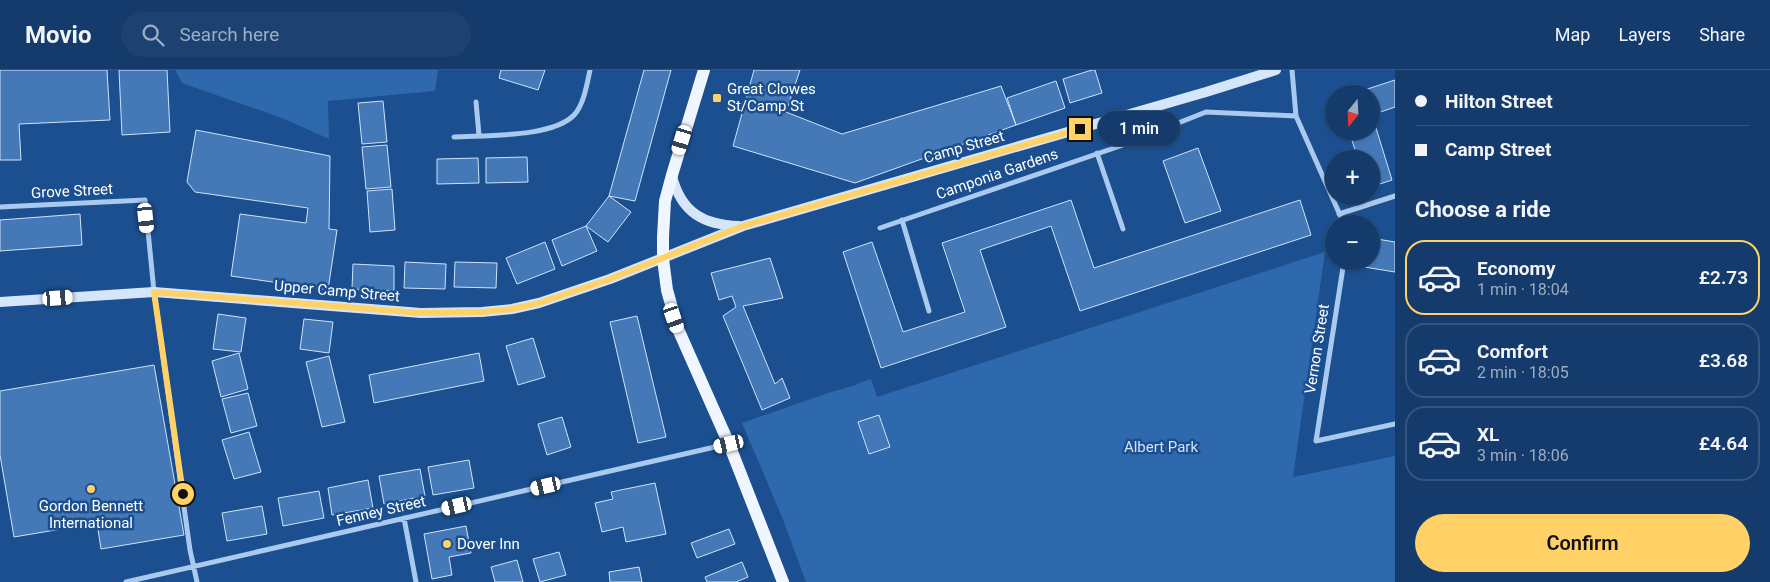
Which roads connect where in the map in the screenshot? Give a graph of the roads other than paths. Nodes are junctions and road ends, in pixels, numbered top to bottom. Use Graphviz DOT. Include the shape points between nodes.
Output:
graph roads {
  1 [pos="590,70"];
  2 [pos="704,70"];
  3 [pos="1276,70"];
  4 [pos="1292,70"];
  5 [pos="476,102"];
  6 [pos="1296,116"];
  7 [pos="479,135"];
  8 [pos="454,137"];
  9 [pos="1097,153"];
  10 [pos="672,175"];
  11 [pos="1395,196"];
  12 [pos="0,207"];
  13 [pos="1339,214"];
  14 [pos="902,220"];
  15 [pos="743,226"];
  16 [pos="880,228"];
  17 [pos="1123,229"];
  18 [pos="663,259"];
  19 [pos="1343,270"];
  20 [pos="154,292"];
  21 [pos="0,302"];
  22 [pos="929,311"];
  23 [pos="1395,424"];
  24 [pos="729,444"];
  25 [pos="404,518"];
  26 [pos="194,566"];
  27 [pos="126,582"];
  28 [pos="197,582"];
  29 [pos="416,582"];
  30 [pos="783,582"];
  1 -- 7 [label="street" via="575,114 562,124 543,131"];
  2 -- 10 [label="main road"];
  3 -- 15 [label="main road, Camp Street"];
  4 -- 6 [label="street"];
  5 -- 7 [label="street"];
  6 -- 9 [label="street, Camponia Gardens" via="1206,112"];
  6 -- 13 [label="street"];
  7 -- 8 [label="street"];
  9 -- 14 [label="street, Camponia Gardens"];
  9 -- 17 [label="street"];
  10 -- 15 [label="main road" via="679,197 696,216 724,226"];
  10 -- 18 [label="main road" via="664,213"];
  11 -- 13 [label="street"];
  12 -- 20 [label="street, Grove Street" via="145,200"];
  14 -- 16 [label="street, Camponia Gardens"];
  14 -- 22 [label="street"];
  15 -- 18 [label="main road, Camp Street"];
  18 -- 20 [label="main road, Upper Camp Street" via="539,303 482,312 421,313"];
  18 -- 24 [label="main road" via="667,290 678,329"];
  19 -- 23 [label="street, Vernon Street" via="1316,441"];
  20 -- 21 [label="main road, Upper Camp Street"];
  20 -- 26 [label="street"];
  24 -- 25 [label="street, Fenney Street"];
  24 -- 30 [label="main road"];
  25 -- 26 [label="street, Fenney Street"];
  25 -- 29 [label="street"];
  26 -- 27 [label="street, Fenney Street"];
  26 -- 28 [label="street"];
}
